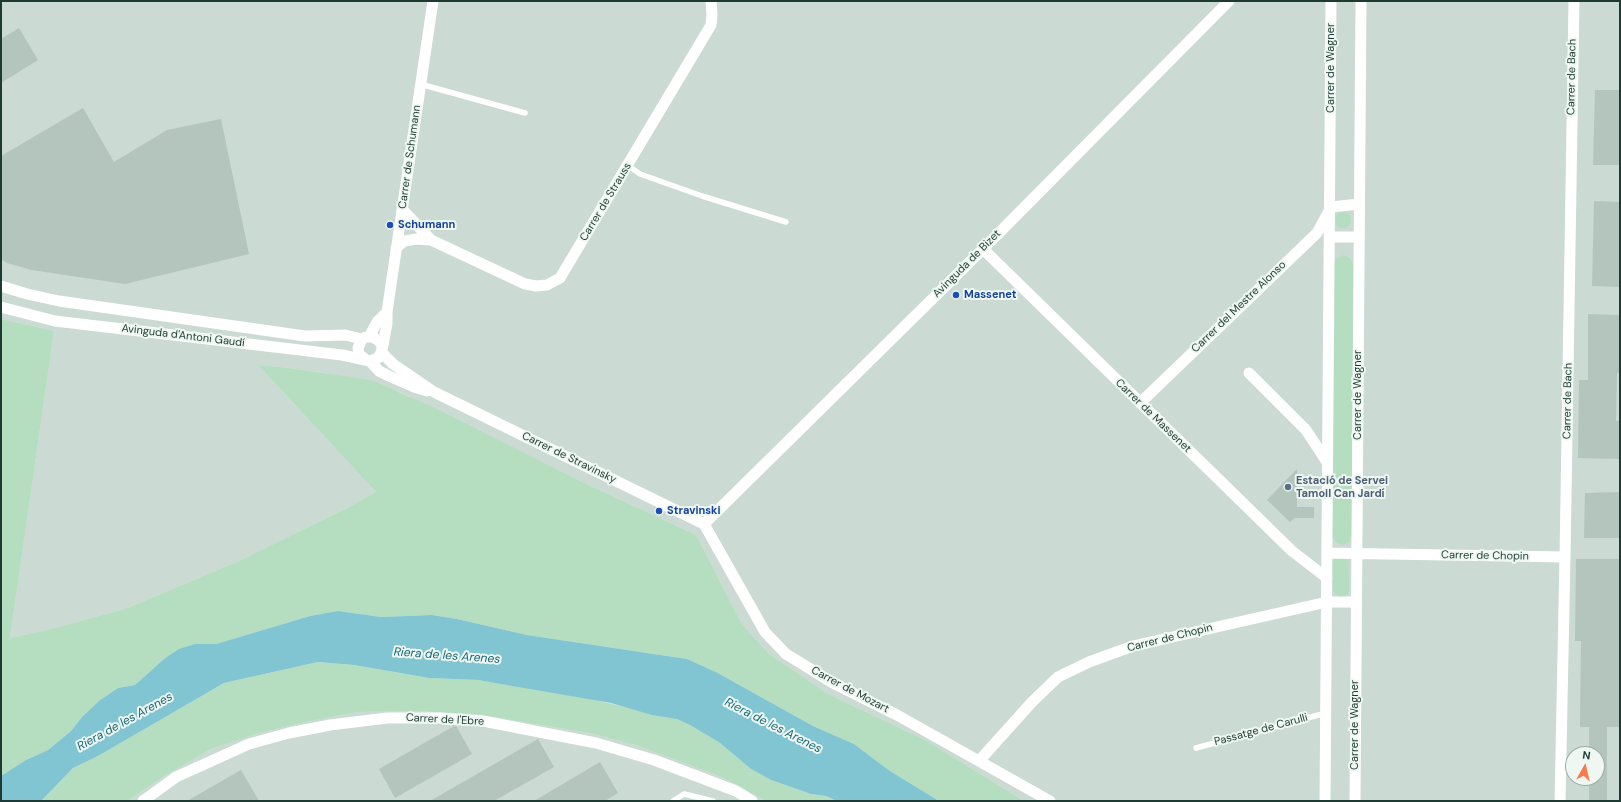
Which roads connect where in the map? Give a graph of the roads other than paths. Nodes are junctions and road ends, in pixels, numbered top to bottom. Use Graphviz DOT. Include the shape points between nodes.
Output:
graph roads {
  1 [pos="433,1"];
  2 [pos="711,1"];
  3 [pos="1229,1"];
  4 [pos="1331,1"];
  5 [pos="1360,1"];
  6 [pos="1574,1"];
  7 [pos="420,84"];
  8 [pos="525,113"];
  9 [pos="627,166"];
  10 [pos="1359,204"];
  11 [pos="1331,206"];
  12 [pos="402,210"];
  13 [pos="786,222"];
  14 [pos="1330,237"];
  15 [pos="1359,237"];
  16 [pos="431,240"];
  17 [pos="396,248"];
  18 [pos="983,249"];
  19 [pos="1,286"];
  20 [pos="1,307"];
  21 [pos="387,312"];
  22 [pos="366,338"];
  23 [pos="382,350"];
  24 [pos="368,361"];
  25 [pos="1249,373"];
  26 [pos="434,392"];
  27 [pos="1140,403"];
  28 [pos="1328,462"];
  29 [pos="704,524"];
  30 [pos="1327,552"];
  31 [pos="1357,553"];
  32 [pos="1566,558"];
  33 [pos="1327,578"];
  34 [pos="1327,602"];
  35 [pos="1356,602"];
  36 [pos="1326,712"];
  37 [pos="1196,748"];
  38 [pos="979,761"];
  39 [pos="143,801"];
  40 [pos="673,801"];
  41 [pos="713,801"];
  42 [pos="752,801"];
  43 [pos="1050,801"];
  44 [pos="1325,801"];
  45 [pos="1355,801"];
  46 [pos="1560,801"];
  1 -- 7 [label="street, Carrer de Schumann"];
  2 -- 9 [label="street, Carrer de Strauss" via="711,25"];
  3 -- 18 [label="street, Avinguda de Bizet"];
  4 -- 11 [label="street, Carrer de Wagner"];
  5 -- 10 [label="street, Carrer de Wagner"];
  6 -- 32 [label="street, Carrer de Bach"];
  7 -- 8 [label="lane"];
  7 -- 12 [label="street, Carrer de Schumann"];
  9 -- 13 [label="lane" via="640,174 702,196"];
  9 -- 16 [label="street, Carrer de Strauss" via="560,278 547,285 525,284"];
  10 -- 11 [label="street"];
  10 -- 15 [label="street, Carrer de Wagner"];
  11 -- 14 [label="street, Carrer de Wagner"];
  11 -- 27 [label="street, Carrer del Mestre Alonso" via="1317,233"];
  12 -- 16 [label="street, Carrer de Strauss"];
  12 -- 17 [label="street, Carrer de Schumann"];
  14 -- 15 [label="street"];
  14 -- 28 [label="street, Carrer de Wagner"];
  15 -- 31 [label="street, Carrer de Wagner"];
  16 -- 17 [label="street, Carrer de Strauss" via="404,241"];
  17 -- 21 [label="street, Carrer de Schumann"];
  18 -- 27 [label="street, Carrer de Massenet"];
  18 -- 29 [label="street, Avinguda de Bizet"];
  19 -- 22 [label="street, Avinguda d'Antoni Gaudí" via="59,301 305,336 345,335"];
  20 -- 24 [label="street, Avinguda d'Antoni Gaudí" via="55,321 342,355"];
  21 -- 22 [label="street"];
  21 -- 23 [label="street, Carrer de Schumann"];
  22 -- 23 [label="street" via="377,339"];
  22 -- 24 [label="street" via="358,348 359,354"];
  23 -- 24 [label="street" via="378,358"];
  23 -- 26 [label="street, Carrer de Stravinsky" via="393,364"];
  24 -- 26 [label="street, Carrer de Stravinsky" via="379,371 414,388"];
  25 -- 28 [label="street" via="1306,430"];
  26 -- 29 [label="street, Carrer de Stravinsky"];
  27 -- 33 [label="street, Carrer de Massenet" via="1292,551"];
  28 -- 30 [label="street, Carrer de Wagner"];
  29 -- 38 [label="street, Carrer de Mozart" via="765,632 786,654 833,683"];
  30 -- 31 [label="street"];
  30 -- 33 [label="street, Carrer de Wagner"];
  31 -- 32 [label="street, Carrer de Chopin"];
  31 -- 35 [label="street, Carrer de Wagner"];
  32 -- 46 [label="street, Carrer de Bach"];
  33 -- 34 [label="street, Carrer de Wagner"];
  34 -- 35 [label="street"];
  34 -- 36 [label="street, Carrer de Wagner"];
  34 -- 38 [label="street, Carrer de Chopin" via="1133,646 1089,662 1058,677"];
  35 -- 45 [label="street, Carrer de Wagner"];
  36 -- 37 [label="lane, Passatge de Carulli"];
  36 -- 44 [label="street, Carrer de Wagner"];
  38 -- 43 [label="street, Carrer de Mozart"];
  39 -- 42 [label="street, Carrer de l'Ebre" via="176,777 249,744 330,725 387,718 440,718 483,721 596,743 654,760 736,791"];
  40 -- 41 [label="lane" via="684,794"];
}
